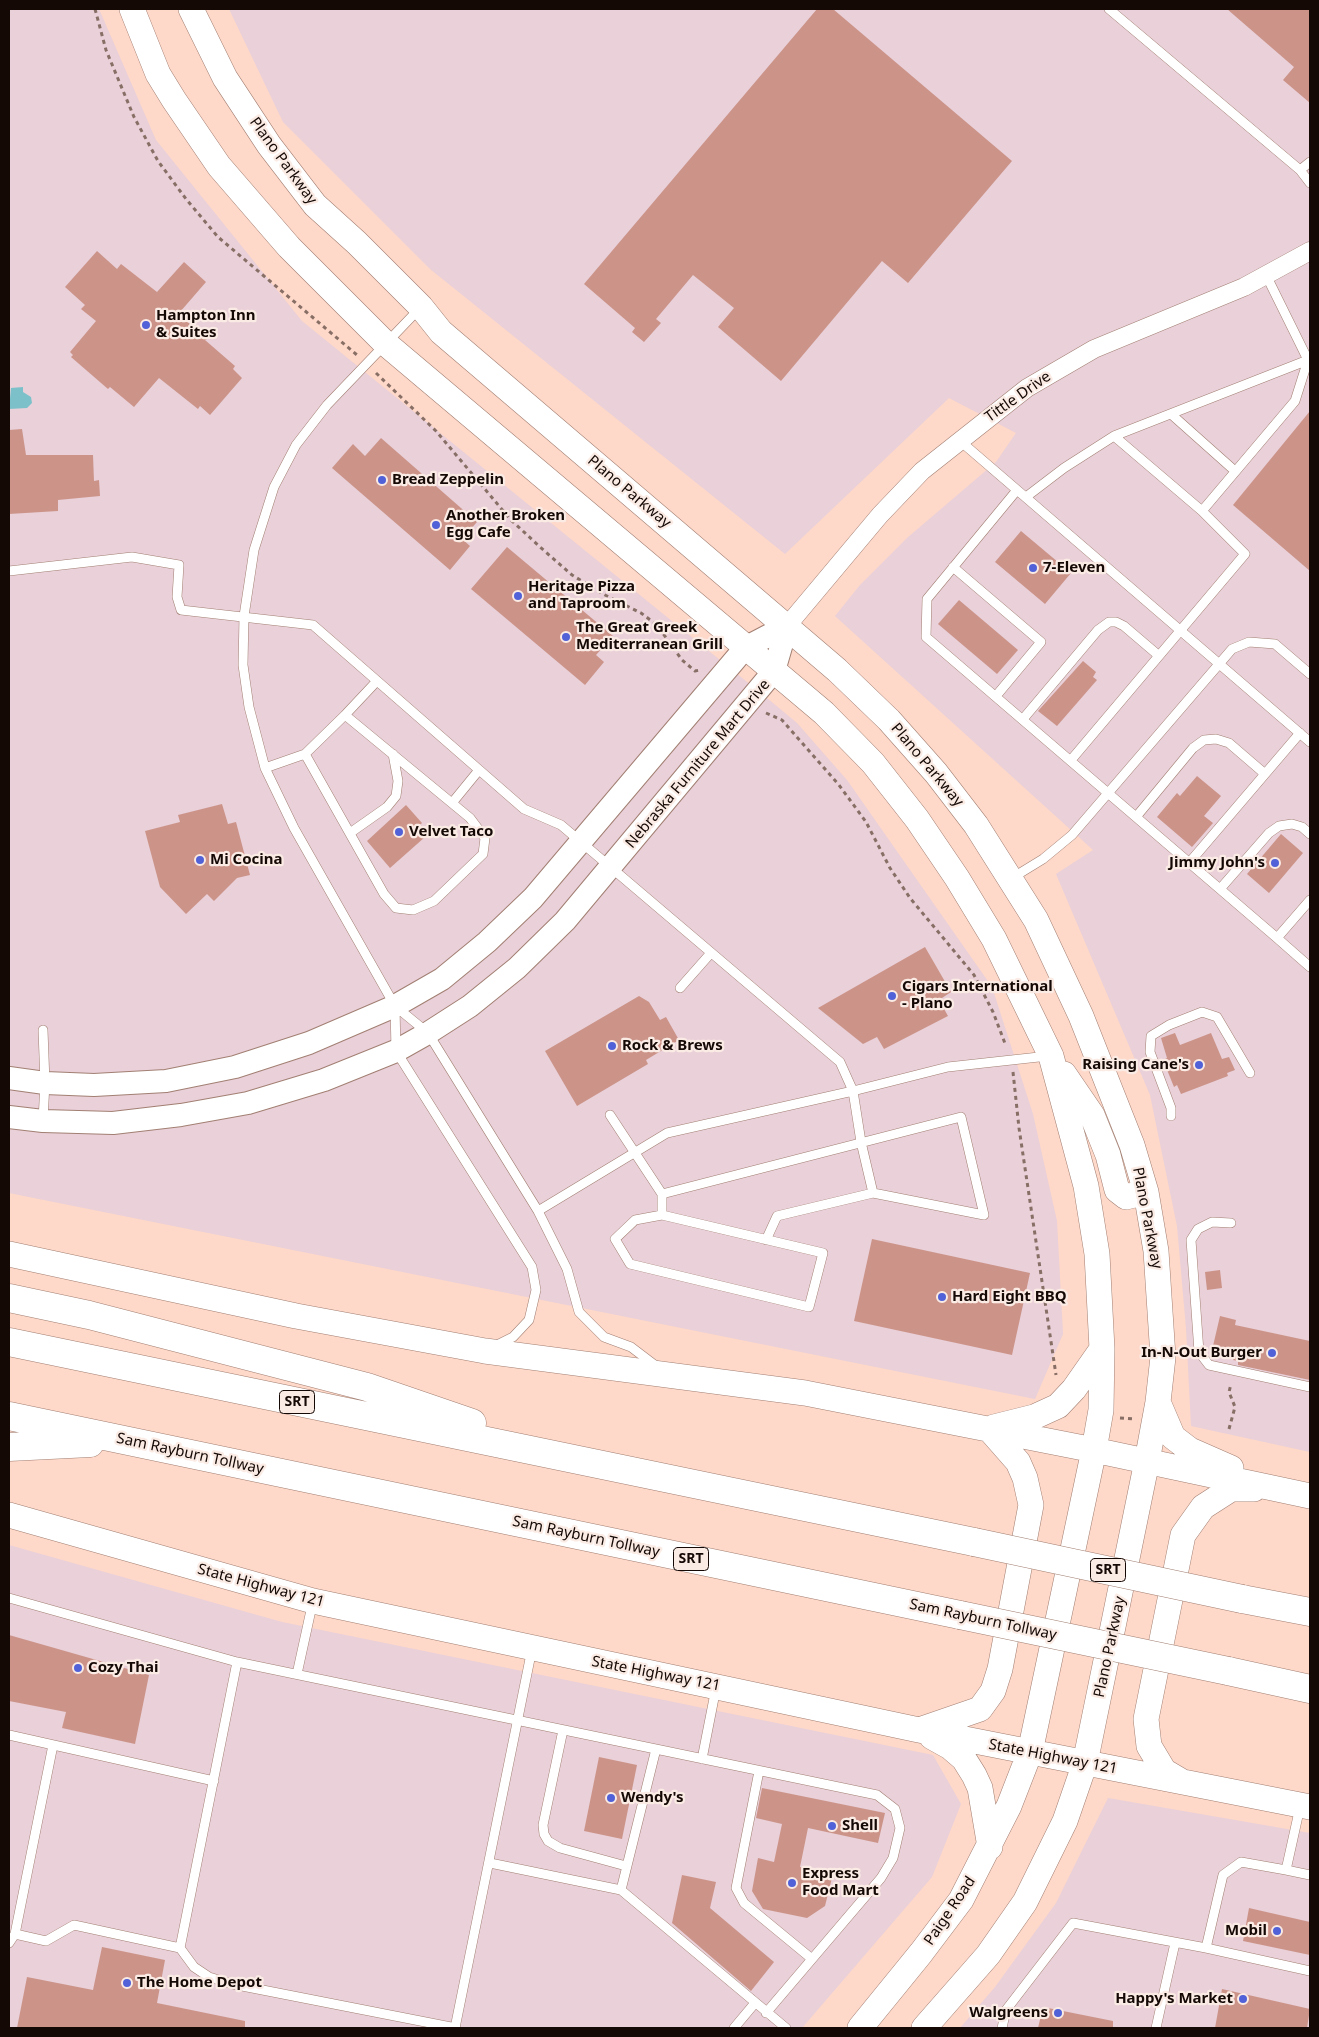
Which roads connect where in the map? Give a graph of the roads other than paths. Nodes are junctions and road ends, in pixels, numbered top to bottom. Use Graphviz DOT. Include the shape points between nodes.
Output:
graph roads {
  1 [pos="132,9"];
  2 [pos="191,9"];
  3 [pos="1108,9"];
  4 [pos="1310,162"];
  5 [pos="1300,170"];
  6 [pos="1310,183"];
  7 [pos="1310,251"];
  8 [pos="1266,275"];
  9 [pos="421,307"];
  10 [pos="385,343"];
  11 [pos="1308,360"];
  12 [pos="1171,414"];
  13 [pos="1114,436"];
  14 [pos="959,440"];
  15 [pos="1235,471"];
  16 [pos="1017,490"];
  17 [pos="1026,497"];
  18 [pos="1202,511"];
  19 [pos="953,567"];
  20 [pos="9,571"];
  21 [pos="244,616"];
  22 [pos="787,626"];
  23 [pos="1180,630"];
  24 [pos="745,648"];
  25 [pos="1158,655"];
  26 [pos="1219,663"];
  27 [pos="774,671"];
  28 [pos="1310,674"];
  29 [pos="376,682"];
  30 [pos="996,696"];
  31 [pos="345,715"];
  32 [pos="1023,719"];
  33 [pos="1300,733"];
  34 [pos="1310,742"];
  35 [pos="305,754"];
  36 [pos="393,754"];
  37 [pos="1071,760"];
  38 [pos="265,768"];
  39 [pos="479,770"];
  40 [pos="1265,774"];
  41 [pos="1109,794"];
  42 [pos="452,803"];
  43 [pos="1136,817"];
  44 [pos="350,833"];
  45 [pos="1310,834"];
  46 [pos="579,841"];
  47 [pos="1189,862"];
  48 [pos="611,869"];
  49 [pos="1012,878"];
  50 [pos="1220,889"];
  51 [pos="1310,900"];
  52 [pos="1277,938"];
  53 [pos="710,954"];
  54 [pos="1310,967"];
  55 [pos="680,988"];
  56 [pos="396,1006"];
  57 [pos="43,1030"];
  58 [pos="428,1033"];
  59 [pos="396,1051"];
  60 [pos="1051,1056"];
  61 [pos="1250,1073"];
  62 [pos="9,1078"];
  63 [pos="45,1083"];
  64 [pos="853,1091"];
  65 [pos="610,1115"];
  66 [pos="1171,1116"];
  67 [pos="9,1117"];
  68 [pos="43,1121"];
  69 [pos="861,1142"];
  70 [pos="635,1152"];
  71 [pos="1146,1192"];
  72 [pos="873,1193"];
  73 [pos="662,1194"];
  74 [pos="538,1211"];
  75 [pos="662,1216"];
  76 [pos="1231,1223"];
  77 [pos="766,1240"];
  78 [pos="9,1254"];
  79 [pos="9,1298"];
  80 [pos="9,1342"];
  81 [pos="1102,1349"];
  82 [pos="485,1350"];
  83 [pos="666,1374"];
  84 [pos="1310,1387"];
  85 [pos="1150,1410"];
  86 [pos="9,1416"];
  87 [pos="989,1429"];
  88 [pos="128,1442"];
  89 [pos="9,1447"];
  90 [pos="1094,1450"];
  91 [pos="1147,1461"];
  92 [pos="585,1462"];
  93 [pos="1279,1489"];
  94 [pos="1310,1496"];
  95 [pos="9,1515"];
  96 [pos="9,1598"];
  97 [pos="313,1601"];
  98 [pos="1310,1612"];
  99 [pos="532,1649"];
  100 [pos="237,1662"];
  101 [pos="297,1674"];
  102 [pos="716,1686"];
  103 [pos="1310,1688"];
  104 [pos="516,1720"];
  105 [pos="563,1730"];
  106 [pos="919,1730"];
  107 [pos="9,1736"];
  108 [pos="53,1745"];
  109 [pos="656,1749"];
  110 [pos="1030,1752"];
  111 [pos="702,1758"];
  112 [pos="1085,1763"];
  113 [pos="759,1771"];
  114 [pos="214,1780"];
  115 [pos="1185,1784"];
  116 [pos="1305,1806"];
  117 [pos="990,1847"];
  118 [pos="490,1863"];
  119 [pos="626,1866"];
  120 [pos="1286,1870"];
  121 [pos="1310,1875"];
  122 [pos="621,1890"];
  123 [pos="15,1934"];
  124 [pos="9,1943"];
  125 [pos="1175,1943"];
  126 [pos="180,1948"];
  127 [pos="1206,1948"];
  128 [pos="812,1959"];
  129 [pos="1310,1971"];
  130 [pos="756,2003"];
  131 [pos="766,2013"];
  132 [pos="456,2028"];
  133 [pos="734,2028"];
  134 [pos="786,2028"];
  135 [pos="860,2028"];
  136 [pos="924,2028"];
  137 [pos="1002,2028"];
  138 [pos="1156,2028"];
  1 -- 10 [label="main road" via="158,74 219,166 278,236"];
  2 -- 9 [label="main road, Plano Parkway" via="225,78 269,145 315,205"];
  3 -- 5 [label="lane"];
  4 -- 5 [label="lane"];
  5 -- 6 [label="lane"];
  7 -- 8 [label="street, Tittle Drive"];
  8 -- 11 [label="lane"];
  8 -- 14 [label="street, Tittle Drive" via="1094,349 1027,388"];
  9 -- 10 [label="lane"];
  9 -- 22 [label="main road, Plano Parkway" via="442,332"];
  10 -- 21 [label="lane" via="326,405 301,438 274,487 254,550"];
  10 -- 24 [label="main road"];
  11 -- 12 [label="lane"];
  11 -- 15 [label="lane" via="1295,401"];
  12 -- 13 [label="lane"];
  12 -- 15 [label="lane"];
  13 -- 17 [label="lane"];
  13 -- 18 [label="lane"];
  14 -- 16 [label="lane"];
  14 -- 22 [label="street, Tittle Drive" via="922,471 880,515"];
  15 -- 18 [label="lane"];
  16 -- 17 [label="lane"];
  16 -- 19 [label="lane"];
  17 -- 23 [label="lane"];
  18 -- 23 [label="lane" via="1245,554"];
  19 -- 30 [label="lane" via="927,599 926,637"];
  19 -- 30 [label="lane" via="1041,642"];
  20 -- 21 [label="lane" via="132,557 179,565 177,598 181,610"];
  21 -- 29 [label="lane" via="313,625"];
  21 -- 38 [label="lane" via="243,666 249,707"];
  22 -- 24 [label="street"];
  22 -- 27 [label="street, Nebraska Furniture Mart Drive"];
  22 -- 49 [label="main road, Plano Parkway" via="889,720 936,773"];
  23 -- 25 [label="lane"];
  23 -- 26 [label="lane"];
  24 -- 27 [label="main road"];
  24 -- 46 [label="street"];
  25 -- 32 [label="lane" via="1124,626 1109,622 1098,630"];
  25 -- 37 [label="lane"];
  26 -- 28 [label="lane" via="1232,650 1249,642 1275,644"];
  26 -- 33 [label="lane"];
  26 -- 41 [label="lane"];
  27 -- 48 [label="street, Nebraska Furniture Mart Drive"];
  27 -- 60 [label="main road" via="824,713 873,763 917,819 994,939"];
  29 -- 31 [label="lane"];
  29 -- 39 [label="lane"];
  30 -- 32 [label="lane"];
  31 -- 35 [label="lane"];
  31 -- 36 [label="lane"];
  32 -- 37 [label="lane"];
  33 -- 34 [label="lane"];
  33 -- 40 [label="lane"];
  35 -- 38 [label="lane"];
  35 -- 44 [label="lane"];
  36 -- 42 [label="lane"];
  36 -- 44 [label="lane" via="398,780 396,796 387,807"];
  37 -- 41 [label="lane"];
  38 -- 56 [label="lane" via="294,828"];
  39 -- 42 [label="lane"];
  39 -- 46 [label="lane" via="524,809 560,825"];
  40 -- 43 [label="lane" via="1229,743 1204,740 1193,748"];
  40 -- 47 [label="lane"];
  41 -- 43 [label="lane"];
  41 -- 49 [label="lane" via="1072,835 1043,859"];
  42 -- 44 [label="lane" via="470,818 484,838 483,854 434,901 413,910 396,908 384,894"];
  43 -- 47 [label="lane"];
  45 -- 50 [label="lane" via="1292,824 1279,826 1269,833"];
  46 -- 48 [label="lane"];
  46 -- 56 [label="street" via="533,898 486,942 442,979"];
  47 -- 50 [label="lane"];
  48 -- 53 [label="lane"];
  48 -- 58 [label="street, Nebraska Furniture Mart Drive" via="566,921 517,968 470,1006"];
  49 -- 71 [label="main road, Plano Parkway" via="1078,1008 1132,1145"];
  50 -- 52 [label="lane"];
  51 -- 52 [label="lane"];
  52 -- 54 [label="lane"];
  53 -- 55 [label="lane"];
  53 -- 64 [label="lane" via="840,1062"];
  56 -- 58 [label="lane"];
  56 -- 59 [label="lane"];
  56 -- 63 [label="street" via="309,1043 235,1067 166,1081 94,1085"];
  57 -- 63 [label="lane"];
  58 -- 59 [label="street, Nebraska Furniture Mart Drive"];
  58 -- 74 [label="lane"];
  59 -- 68 [label="street, Nebraska Furniture Mart Drive" via="324,1080 248,1103 113,1123"];
  59 -- 82 [label="lane" via="532,1267 536,1290 528,1320 512,1337"];
  60 -- 64 [label="lane" via="948,1067"];
  60 -- 71 [label="main road" via="1092,1115 1108,1155 1117,1190 1126,1197"];
  60 -- 81 [label="main road" via="1086,1186 1096,1254"];
  61 -- 66 [label="lane" via="1217,1017 1202,1012 1169,1025 1151,1036 1150,1052 1172,1108"];
  62 -- 63 [label="street"];
  63 -- 68 [label="lane"];
  64 -- 69 [label="lane"];
  64 -- 70 [label="lane" via="667,1133"];
  65 -- 70 [label="lane"];
  67 -- 68 [label="street, Nebraska Furniture Mart Drive"];
  69 -- 72 [label="lane"];
  69 -- 72 [label="lane" via="961,1117 984,1215"];
  69 -- 73 [label="lane"];
  70 -- 73 [label="lane"];
  70 -- 74 [label="lane"];
  71 -- 85 [label="main road, Plano Parkway" via="1156,1251 1163,1357"];
  72 -- 77 [label="lane" via="777,1216"];
  73 -- 75 [label="lane"];
  74 -- 83 [label="lane" via="567,1269 579,1312 604,1337 631,1347"];
  75 -- 77 [label="lane"];
  75 -- 77 [label="lane" via="635,1220 615,1239 630,1264 809,1307 823,1253"];
  76 -- 84 [label="lane" via="1212,1222 1198,1229 1191,1240 1199,1352 1209,1365"];
  78 -- 82 [label="main road" via="296,1316"];
  79 -- 92 [label="highway" via="89,1315 367,1388"];
  80 -- 92 [label="highway, SRT"];
  81 -- 87 [label="main road" via="1058,1406 1034,1417"];
  81 -- 90 [label="main road" via="1101,1410"];
  82 -- 83 [label="main road"];
  83 -- 87 [label="main road" via="805,1394"];
  85 -- 91 [label="main road, Plano Parkway"];
  85 -- 93 [label="main road" via="1190,1450"];
  86 -- 88 [label="highway, Sam Rayburn Tollway / SRT"];
  87 -- 90 [label="main road"];
  87 -- 106 [label="main road" via="1018,1462 1031,1505 1000,1669 993,1691 980,1708"];
  88 -- 89 [label="highway"];
  88 -- 103 [label="highway, Sam Rayburn Tollway / SRT, bridge"];
  90 -- 91 [label="main road"];
  90 -- 110 [label="main road"];
  91 -- 93 [label="main road"];
  91 -- 112 [label="main road, Plano Parkway"];
  92 -- 98 [label="highway, SRT, bridge"];
  93 -- 94 [label="main road"];
  93 -- 115 [label="main road" via="1231,1489 1204,1507 1183,1535 1146,1719 1149,1746 1164,1771"];
  95 -- 97 [label="main road, State Highway 121"];
  96 -- 100 [label="lane"];
  97 -- 99 [label="main road, State Highway 121"];
  97 -- 101 [label="lane"];
  99 -- 102 [label="main road, State Highway 121"];
  99 -- 104 [label="lane"];
  100 -- 101 [label="lane"];
  100 -- 114 [label="lane"];
  101 -- 104 [label="lane"];
  102 -- 106 [label="main road, State Highway 121"];
  102 -- 111 [label="lane"];
  104 -- 105 [label="lane"];
  104 -- 118 [label="lane"];
  105 -- 109 [label="lane"];
  105 -- 119 [label="lane" via="543,1825 544,1834 548,1841 560,1848"];
  106 -- 110 [label="main road, State Highway 121"];
  106 -- 117 [label="main road" via="950,1747 964,1759 974,1775 980,1788"];
  107 -- 108 [label="lane"];
  108 -- 114 [label="lane"];
  108 -- 123 [label="lane"];
  109 -- 111 [label="lane"];
  109 -- 119 [label="lane"];
  110 -- 112 [label="main road, State Highway 121"];
  110 -- 117 [label="main road, Paige Road"];
  111 -- 113 [label="lane"];
  112 -- 115 [label="main road, State Highway 121"];
  112 -- 136 [label="main road" via="1065,1821 1025,1902 988,1955"];
  113 -- 128 [label="lane" via="736,1888 744,1904"];
  113 -- 128 [label="lane" via="877,1795 895,1809 900,1828 892,1858 881,1878"];
  114 -- 126 [label="lane"];
  115 -- 116 [label="main road, State Highway 121"];
  116 -- 120 [label="lane"];
  117 -- 135 [label="main road, Paige Road" via="961,1900"];
  118 -- 122 [label="lane"];
  118 -- 132 [label="lane"];
  119 -- 122 [label="lane"];
  120 -- 121 [label="lane"];
  120 -- 127 [label="lane" via="1241,1862 1223,1875"];
  122 -- 130 [label="lane"];
  123 -- 124 [label="lane"];
  123 -- 126 [label="lane" via="46,1940 74,1925"];
  125 -- 127 [label="lane"];
  125 -- 137 [label="lane" via="1072,1923 1006,2010"];
  125 -- 138 [label="lane"];
  126 -- 132 [label="lane" via="194,1967 209,1977"];
  127 -- 129 [label="lane"];
  128 -- 131 [label="lane"];
  130 -- 131 [label="lane"];
  130 -- 133 [label="lane"];
  131 -- 134 [label="lane"];
}
